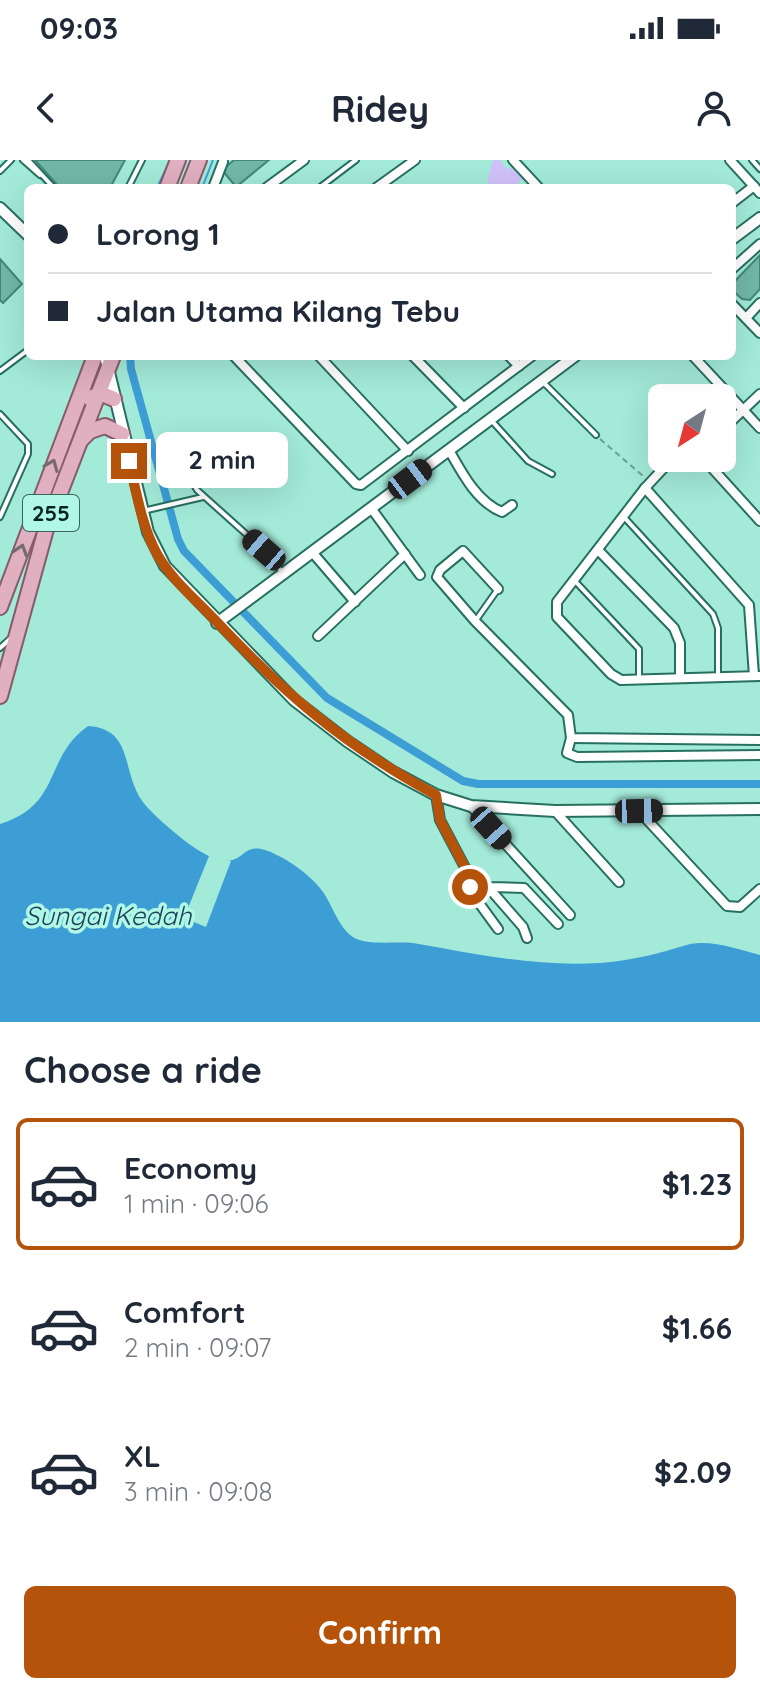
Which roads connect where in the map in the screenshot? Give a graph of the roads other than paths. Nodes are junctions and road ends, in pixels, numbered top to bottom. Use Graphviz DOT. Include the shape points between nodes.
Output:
graph roads {
  1 [pos="26,160"];
  2 [pos="142,160"];
  3 [pos="178,160"];
  4 [pos="199,160"];
  5 [pos="304,160"];
  6 [pos="356,160"];
  7 [pos="415,160"];
  8 [pos="513,160"];
  9 [pos="730,160"];
  10 [pos="752,160"];
  11 [pos="11,161"];
  12 [pos="223,162"];
  13 [pos="760,169"];
  14 [pos="0,171"];
  15 [pos="50,184"];
  16 [pos="130,184"];
  17 [pos="169,184"];
  18 [pos="190,184"];
  19 [pos="215,184"];
  20 [pos="271,184"];
  21 [pos="324,184"];
  22 [pos="382,184"];
  23 [pos="535,184"];
  24 [pos="757,189"];
  25 [pos="736,201"];
  26 [pos="0,208"];
  27 [pos="760,218"];
  28 [pos="24,231"];
  29 [pos="736,236"];
  30 [pos="760,244"];
  31 [pos="736,265"];
  32 [pos="760,303"];
  33 [pos="736,308"];
  34 [pos="746,318"];
  35 [pos="760,333"];
  36 [pos="24,353"];
  37 [pos="93,360"];
  38 [pos="108,360"];
  39 [pos="238,360"];
  40 [pos="323,360"];
  41 [pos="417,360"];
  42 [pos="513,360"];
  43 [pos="527,360"];
  44 [pos="570,360"];
  45 [pos="697,360"];
  46 [pos="519,366"];
  47 [pos="0,371"];
  48 [pos="542,381"];
  49 [pos="760,394"];
  50 [pos="97,395"];
  51 [pos="114,399"];
  52 [pos="75,407"];
  53 [pos="464,408"];
  54 [pos="744,411"];
  55 [pos="0,414"];
  56 [pos="736,418"];
  57 [pos="490,419"];
  58 [pos="760,428"];
  59 [pos="122,434"];
  60 [pos="596,435"];
  61 [pos="175,437"];
  62 [pos="76,443"];
  63 [pos="449,450"];
  64 [pos="408,451"];
  65 [pos="660,472"];
  66 [pos="716,472"];
  67 [pos="552,474"];
  68 [pos="645,488"];
  69 [pos="203,497"];
  70 [pos="512,505"];
  71 [pos="371,508"];
  72 [pos="142,511"];
  73 [pos="623,516"];
  74 [pos="0,517"];
  75 [pos="760,521"];
  76 [pos="598,550"];
  77 [pos="312,552"];
  78 [pos="405,554"];
  79 [pos="284,574"];
  80 [pos="420,575"];
  81 [pos="574,580"];
  82 [pos="498,589"];
  83 [pos="355,602"];
  84 [pos="0,607"];
  85 [pos="475,621"];
  86 [pos="217,623"];
  87 [pos="20,624"];
  88 [pos="318,636"];
  89 [pos="0,648"];
  90 [pos="757,676"];
  91 [pos="680,678"];
  92 [pos="718,678"];
  93 [pos="639,679"];
  94 [pos="0,696"];
  95 [pos="571,738"];
  96 [pos="671,740"];
  97 [pos="760,740"];
  98 [pos="760,755"];
  99 [pos="672,757"];
  100 [pos="436,795"];
  101 [pos="471,806"];
  102 [pos="760,809"];
  103 [pos="555,811"];
  104 [pos="639,811"];
  105 [pos="470,877"];
  106 [pos="619,882"];
  107 [pos="489,887"];
  108 [pos="760,889"];
  109 [pos="570,915"];
  110 [pos="558,924"];
  111 [pos="498,929"];
  112 [pos="527,938"];
  1 -- 15 [label="lane"];
  2 -- 16 [label="lane"];
  3 -- 17 [label="main road"];
  4 -- 18 [label="main road"];
  5 -- 20 [label="street"];
  6 -- 21 [label="lane"];
  7 -- 22 [label="street"];
  8 -- 23 [label="street"];
  9 -- 24 [label="street"];
  10 -- 13 [label="lane"];
  11 -- 14 [label="lane"];
  12 -- 19 [label="street"];
  24 -- 25 [label="street"];
  26 -- 28 [label="street"];
  27 -- 29 [label="street"];
  30 -- 31 [label="street"];
  32 -- 34 [label="street"];
  33 -- 34 [label="street"];
  34 -- 35 [label="street"];
  36 -- 47 [label="lane"];
  37 -- 52 [label="main road, 255"];
  38 -- 50 [label="main road, 255"];
  38 -- 51 [label="street"];
  39 -- 64 [label="street" via="356,484 367,483"];
  40 -- 64 [label="street"];
  41 -- 53 [label="street"];
  42 -- 46 [label="street"];
  43 -- 46 [label="street"];
  44 -- 48 [label="street"];
  45 -- 54 [label="street"];
  46 -- 53 [label="street"];
  48 -- 57 [label="street"];
  48 -- 60 [label="lane"];
  49 -- 54 [label="street"];
  50 -- 51 [label="main road"];
  50 -- 52 [label="main road"];
  50 -- 62 [label="main road, 255"];
  51 -- 59 [label="street"];
  84 -- 52 [label="main road, 255, one-way"];
  53 -- 64 [label="street"];
  54 -- 56 [label="street"];
  54 -- 58 [label="street"];
  55 -- 74 [label="lane" via="28,444"];
  57 -- 63 [label="street"];
  57 -- 67 [label="lane" via="528,461"];
  59 -- 62 [label="main road" via="97,427"];
  59 -- 72 [label="street"];
  61 -- 69 [label="lane" via="184,467"];
  62 -- 87 [label="main road, 255"];
  63 -- 70 [label="street" via="472,487 493,508 502,512"];
  63 -- 71 [label="street"];
  65 -- 68 [label="street"];
  66 -- 75 [label="street"];
  68 -- 73 [label="street"];
  68 -- 90 [label="street" via="749,605"];
  69 -- 72 [label="lane"];
  69 -- 79 [label="lane"];
  71 -- 77 [label="street"];
  71 -- 78 [label="street"];
  72 -- 86 [label="street" via="165,566"];
  73 -- 76 [label="street"];
  73 -- 92 [label="lane" via="713,614"];
  76 -- 81 [label="street"];
  76 -- 91 [label="street" via="674,628 680,643"];
  77 -- 79 [label="street"];
  77 -- 83 [label="street"];
  78 -- 80 [label="street"];
  78 -- 83 [label="street"];
  79 -- 86 [label="street"];
  81 -- 93 [label="lane" via="639,649"];
  81 -- 93 [label="street" via="557,602 557,617 611,674 621,680"];
  82 -- 85 [label="lane"];
  82 -- 85 [label="street" via="463,551 440,570 440,582"];
  83 -- 88 [label="street"];
  85 -- 95 [label="street" via="568,715"];
  86 -- 100 [label="street" via="310,713 393,772"];
  87 -- 89 [label="lane"];
  87 -- 94 [label="main road, 255"];
  90 -- 92 [label="street"];
  91 -- 92 [label="street"];
  91 -- 93 [label="street"];
  95 -- 96 [label="street"];
  95 -- 99 [label="street" via="571,756"];
  96 -- 97 [label="street"];
  96 -- 99 [label="street"];
  98 -- 99 [label="street"];
  100 -- 101 [label="street"];
  100 -- 105 [label="street" via="440,820"];
  101 -- 103 [label="street"];
  101 -- 109 [label="street"];
  102 -- 104 [label="street"];
  103 -- 104 [label="street"];
  103 -- 106 [label="street"];
  104 -- 108 [label="street" via="727,906 740,907"];
  105 -- 107 [label="street"];
  105 -- 111 [label="street" via="471,892"];
  107 -- 110 [label="street" via="524,888"];
  107 -- 112 [label="street"];
}
